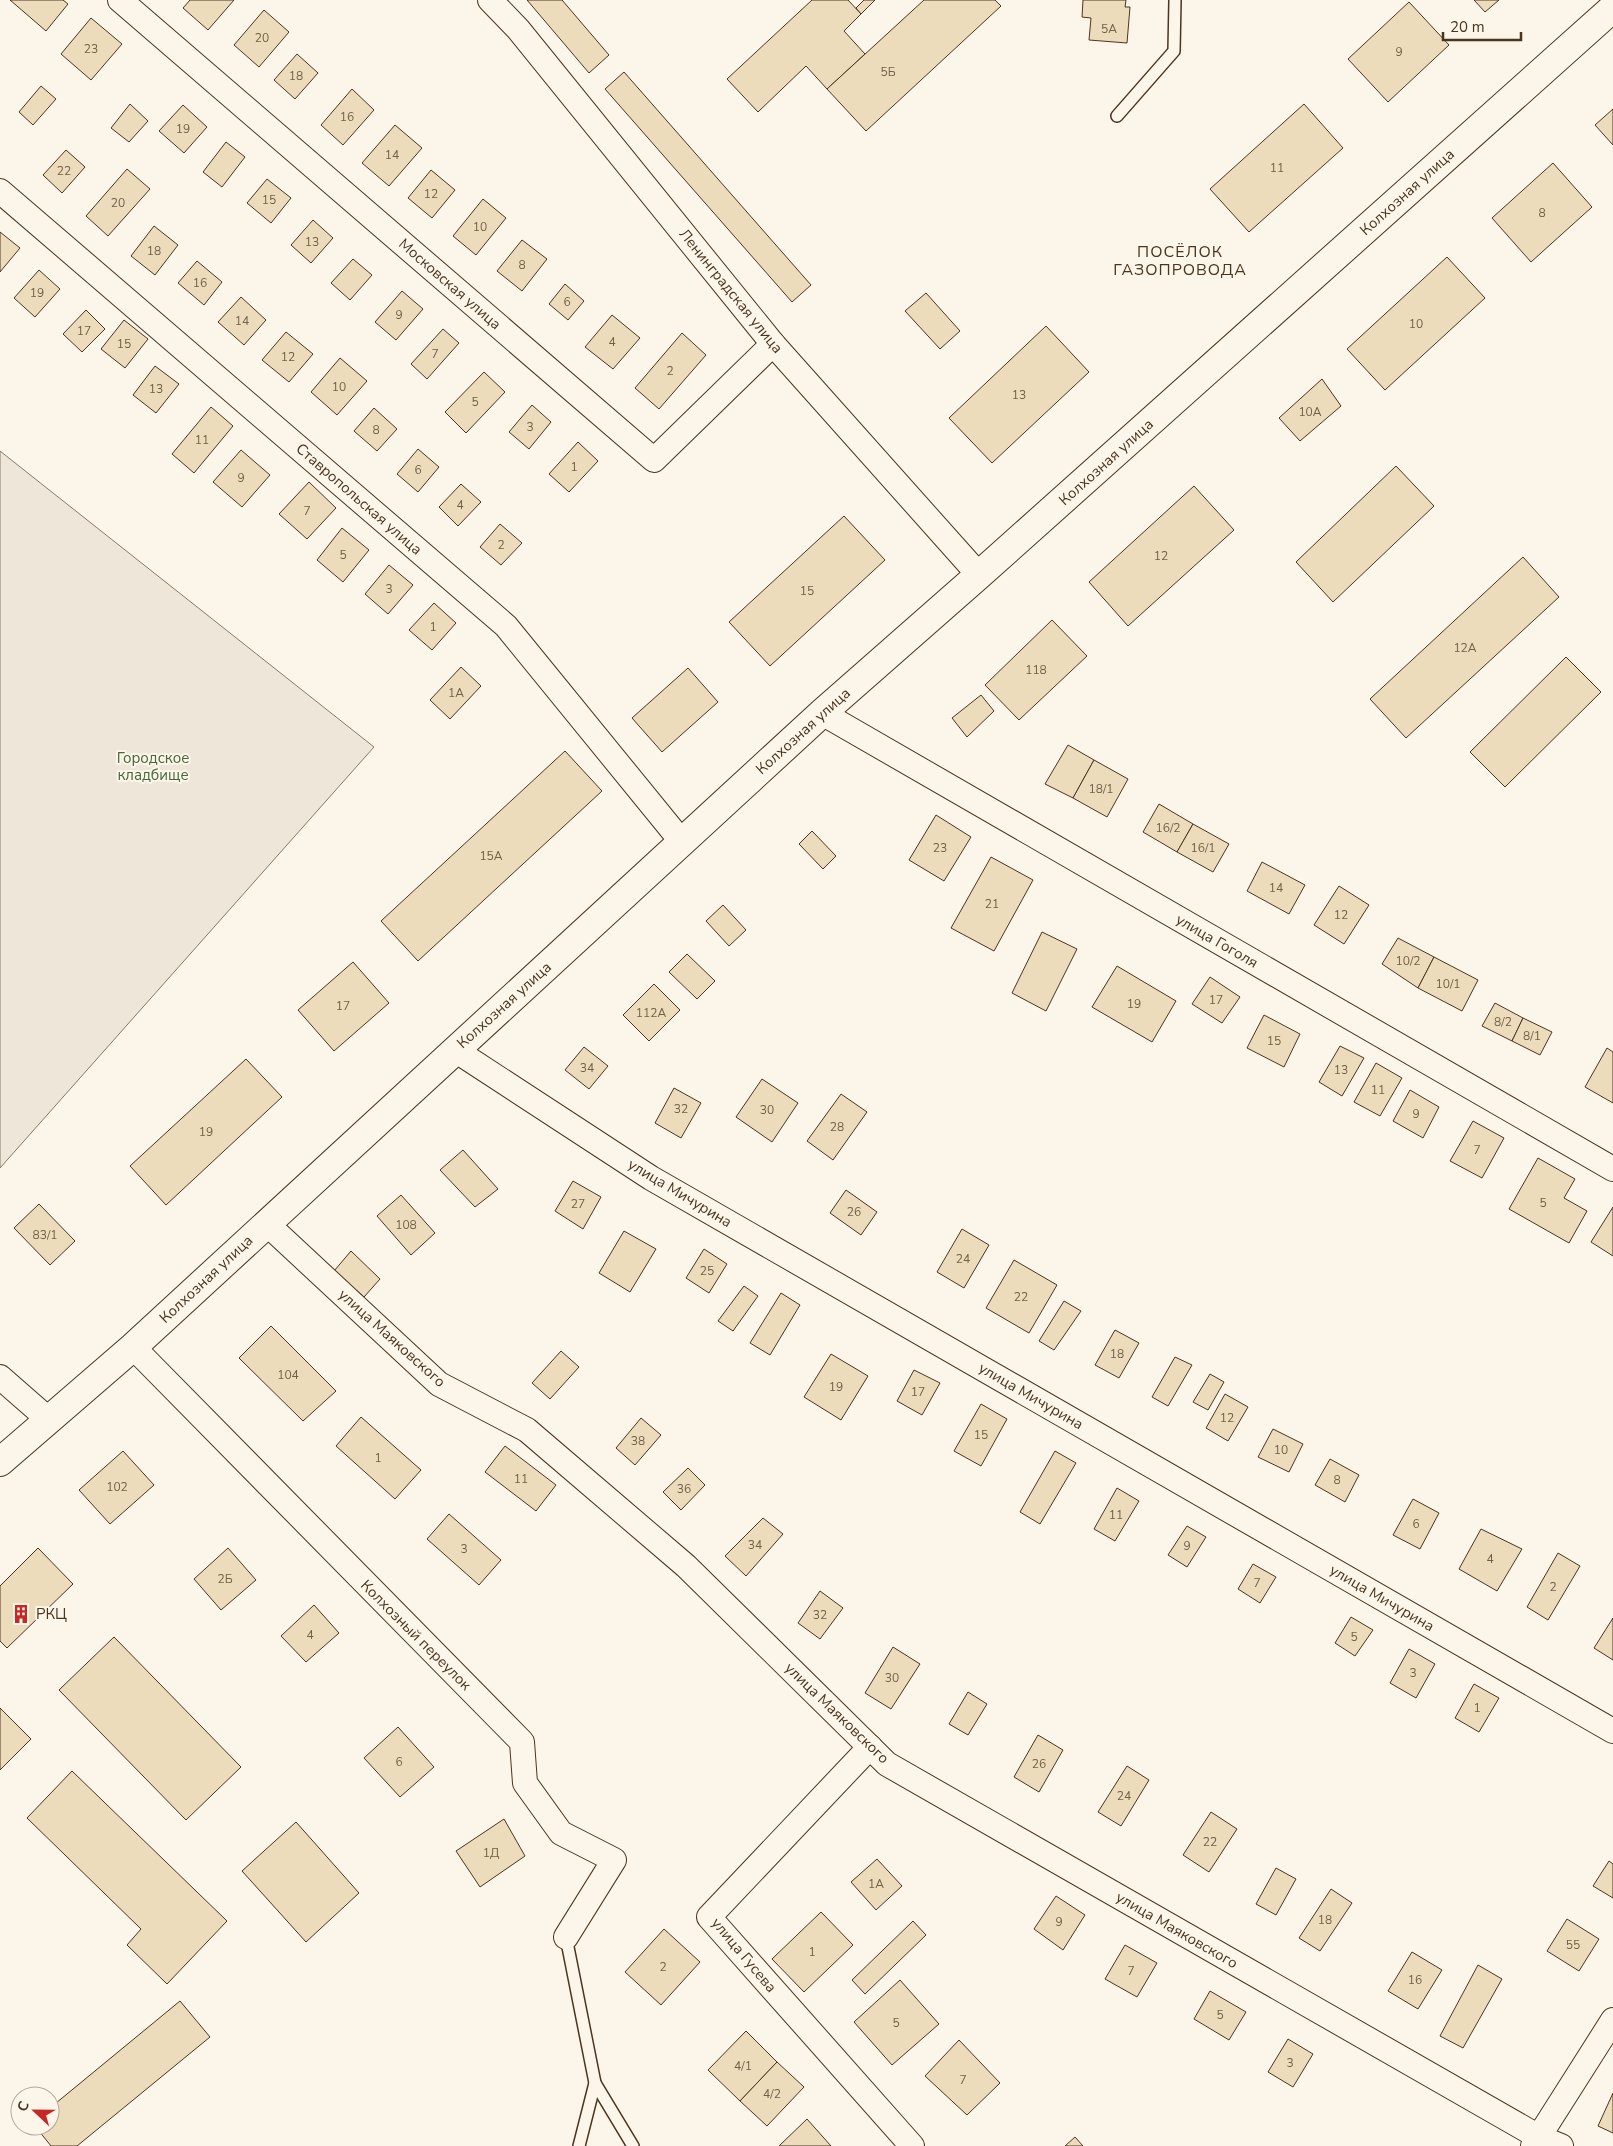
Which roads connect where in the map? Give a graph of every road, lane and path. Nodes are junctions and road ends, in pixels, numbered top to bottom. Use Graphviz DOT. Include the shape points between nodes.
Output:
graph roads {
  1 [pos="120,0"];
  2 [pos="490,0"];
  3 [pos="1175,0"];
  4 [pos="1613,8"];
  5 [pos="1117,116"];
  6 [pos="0,191"];
  7 [pos="773,344"];
  8 [pos="979,576"];
  9 [pos="822,713"];
  10 [pos="682,842"];
  11 [pos="455,1050"];
  12 [pos="1613,1169"];
  13 [pos="266,1223"];
  14 [pos="133,1347"];
  15 [pos="0,1377"];
  16 [pos="48,1419"];
  17 [pos="0,1462"];
  18 [pos="1613,1731"];
  19 [pos="870,1747"];
  20 [pos="566,1937"];
  21 [pos="1613,2020"];
  22 [pos="595,2083"];
  23 [pos="1536,2142"];
  24 [pos="579,2146"];
  25 [pos="633,2146"];
  26 [pos="912,2146"];
  27 [pos="1561,2146"];
  1 -- 7 [label="street, Московская улица" via="654,460"];
  2 -- 7 [label="street, Ленинградская улица" via="518,29"];
  3 -- 5 [label="lane" via="1174,51"];
  4 -- 8 [label="main road, Колхозная улица"];
  6 -- 10 [label="street, Ставропольская улица" via="506,626"];
  7 -- 8 [label="street, Ленинградская улица"];
  8 -- 9 [label="main road, Колхозная улица"];
  9 -- 10 [label="main road, Колхозная улица"];
  9 -- 12 [label="street, улица Гоголя"];
  10 -- 11 [label="main road, Колхозная улица"];
  11 -- 13 [label="main road, Колхозная улица"];
  11 -- 18 [label="street, улица Мичурина" via="651,1178"];
  13 -- 14 [label="main road, Колхозная улица"];
  13 -- 19 [label="street, улица Маяковского" via="439,1384 527,1430 686,1566"];
  14 -- 16 [label="main road, Колхозная улица"];
  14 -- 20 [label="street, Колхозный переулок" via="522,1742 525,1783 561,1833 614,1860"];
  15 -- 16 [label="street"];
  16 -- 17 [label="main road, Колхозная улица"];
  19 -- 23 [label="street, улица Маяковского" via="887,1764"];
  19 -- 26 [label="street, улица Гусева" via="709,1917"];
  20 -- 22 [label="lane"];
  21 -- 23 [label="street"];
  22 -- 24 [label="lane"];
  22 -- 25 [label="lane"];
  23 -- 27 [label="street, улица Маяковского"];
}
